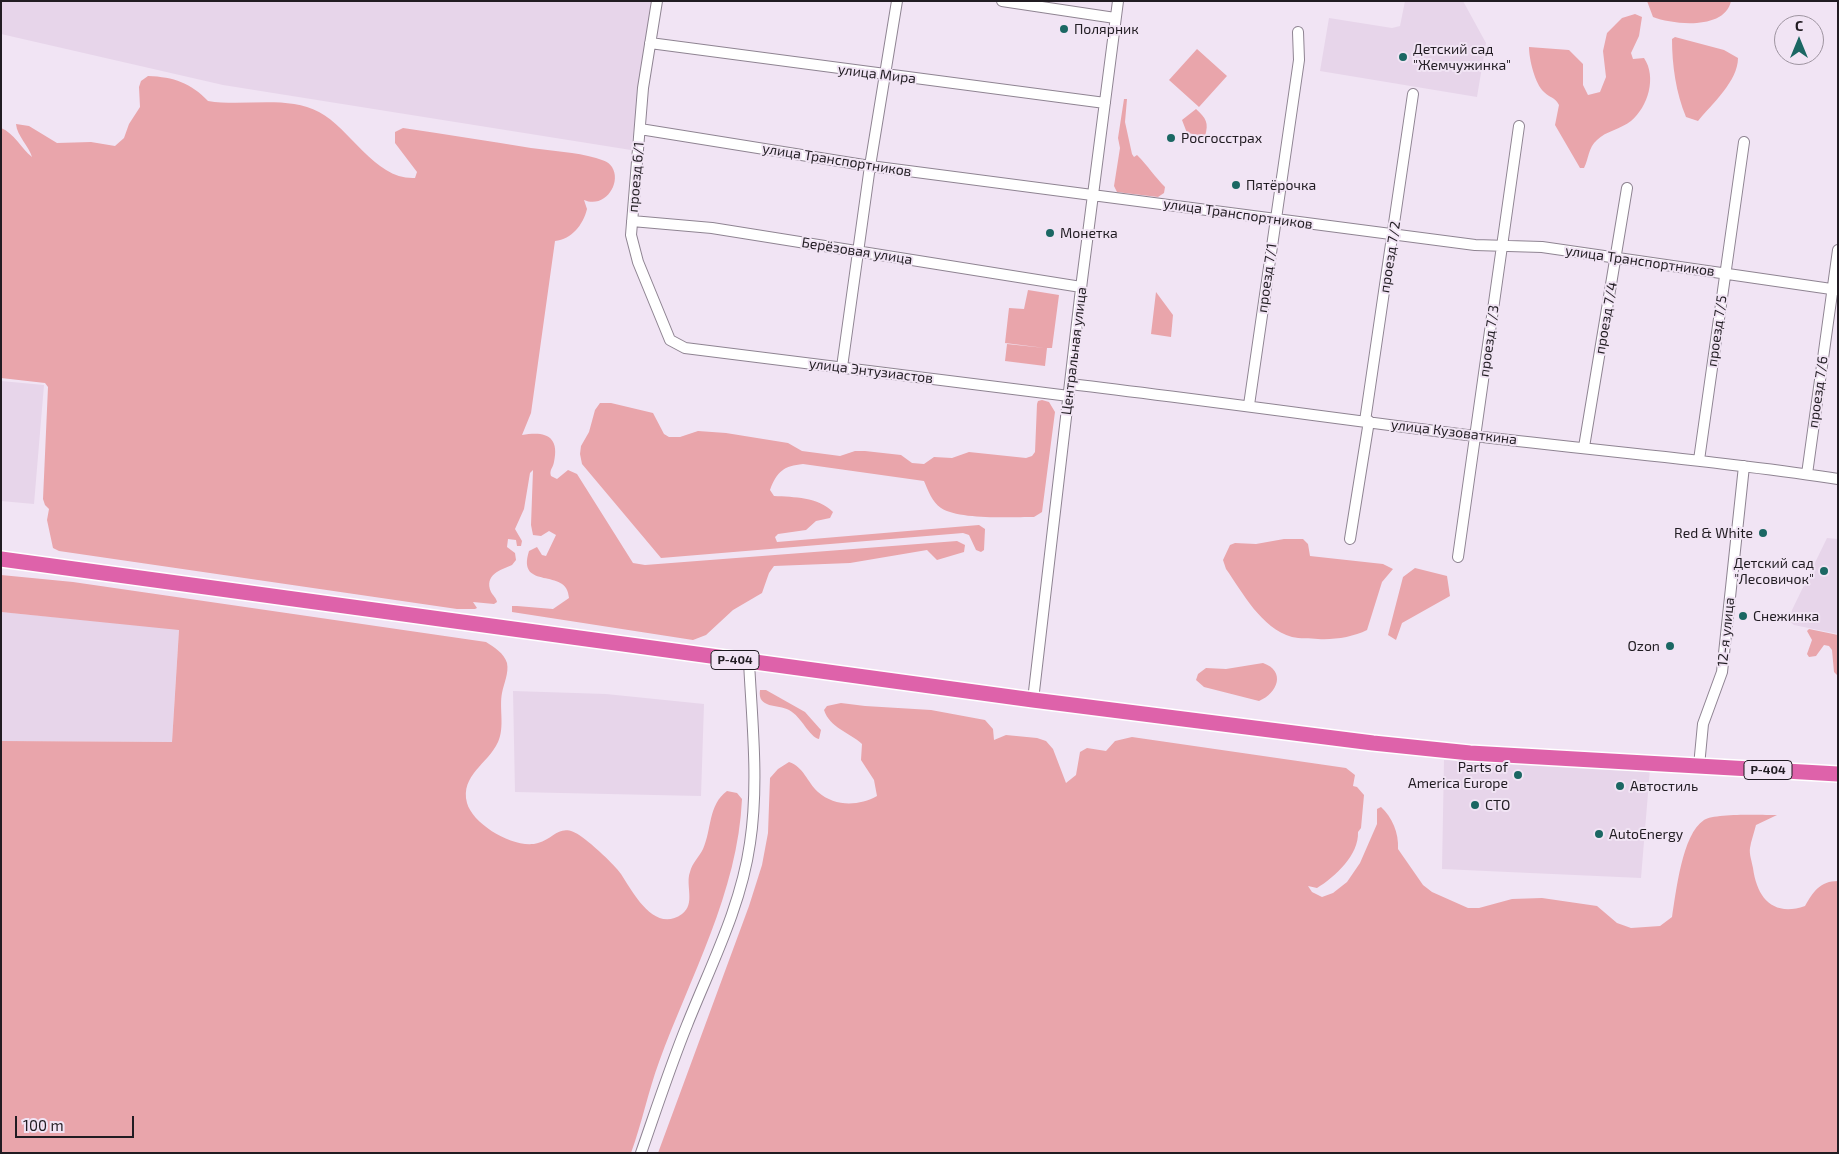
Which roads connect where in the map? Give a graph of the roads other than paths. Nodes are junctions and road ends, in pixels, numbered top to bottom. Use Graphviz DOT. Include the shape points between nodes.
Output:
graph roads {
  1 [pos="657,1"];
  2 [pos="897,1"];
  3 [pos="1002,1"];
  4 [pos="1118,1"];
  5 [pos="1115,18"];
  6 [pos="1298,32"];
  7 [pos="650,43"];
  8 [pos="884,75"];
  9 [pos="1414,94"];
  10 [pos="1104,103"];
  11 [pos="1519,126"];
  12 [pos="640,129"];
  13 [pos="1744,142"];
  14 [pos="870,166"];
  15 [pos="1627,188"];
  16 [pos="1093,195"];
  17 [pos="1276,218"];
  18 [pos="632,221"];
  19 [pos="1394,235"];
  20 [pos="1502,247"];
  21 [pos="1838,250"];
  22 [pos="859,251"];
  23 [pos="1616,257"];
  24 [pos="1725,273"];
  25 [pos="1081,287"];
  26 [pos="1835,289"];
  27 [pos="674,344"];
  28 [pos="842,367"];
  29 [pos="1070,384"];
  30 [pos="1068,396"];
  31 [pos="1248,405"];
  32 [pos="1367,421"];
  33 [pos="1475,436"];
  34 [pos="1584,447"];
  35 [pos="1699,460"];
  36 [pos="1744,466"];
  37 [pos="1807,474"];
  38 [pos="1838,478"];
  39 [pos="1350,539"];
  40 [pos="1458,557"];
  41 [pos="1,559"];
  42 [pos="748,662"];
  43 [pos="1034,700"];
  44 [pos="1699,766"];
  45 [pos="1838,774"];
  46 [pos="642,1153"];
  1 -- 7 [label="street, проезд 6/1"];
  2 -- 8 [label="street"];
  3 -- 5 [label="street"];
  4 -- 5 [label="street, Центральная улица"];
  5 -- 10 [label="street, Центральная улица"];
  6 -- 17 [label="street, проезд 7/1" via="1299,60"];
  7 -- 8 [label="street, улица Мира"];
  7 -- 12 [label="street, проезд 6/1"];
  8 -- 10 [label="street, улица Мира"];
  8 -- 14 [label="street"];
  9 -- 19 [label="street, проезд 7/2"];
  10 -- 16 [label="street, Центральная улица"];
  11 -- 20 [label="street, проезд 7/3"];
  12 -- 14 [label="street, улица Транспортников"];
  12 -- 18 [label="street, проезд 6/1"];
  13 -- 24 [label="street, проезд 7/5"];
  14 -- 16 [label="street, улица Транспортников"];
  14 -- 22 [label="street"];
  15 -- 23 [label="street, проезд 7/4"];
  16 -- 17 [label="street, улица Транспортников"];
  16 -- 25 [label="street, Центральная улица"];
  17 -- 19 [label="street, улица Транспортников"];
  17 -- 31 [label="street, проезд 7/1"];
  18 -- 22 [label="street, Берёзовая улица" via="712,228"];
  18 -- 27 [label="street, проезд 6/1" via="635,252"];
  19 -- 20 [label="street, улица Транспортников"];
  19 -- 32 [label="street, проезд 7/2"];
  20 -- 23 [label="street, улица Транспортников" via="1542,247"];
  20 -- 33 [label="street, проезд 7/3"];
  21 -- 26 [label="street, проезд 7/6"];
  22 -- 25 [label="street, Берёзовая улица"];
  22 -- 28 [label="street"];
  23 -- 24 [label="street, улица Транспортников"];
  23 -- 34 [label="street, проезд 7/4"];
  24 -- 26 [label="street, улица Транспортников"];
  24 -- 35 [label="street, проезд 7/5"];
  25 -- 29 [label="street, Центральная улица"];
  26 -- 37 [label="street, проезд 7/6"];
  27 -- 28 [label="street, улица Энтузиастов"];
  28 -- 30 [label="street, улица Энтузиастов"];
  29 -- 30 [label="street, Центральная улица"];
  29 -- 31 [label="street, улица Кузоваткина"];
  30 -- 43 [label="street, Центральная улица"];
  31 -- 32 [label="street, улица Кузоваткина"];
  32 -- 33 [label="street, улица Кузоваткина"];
  32 -- 39 [label="street, проезд 7/2"];
  33 -- 34 [label="street, улица Кузоваткина"];
  33 -- 40 [label="street, проезд 7/3"];
  34 -- 35 [label="street, улица Кузоваткина"];
  35 -- 36 [label="street, улица Кузоваткина"];
  36 -- 37 [label="street, улица Кузоваткина"];
  36 -- 44 [label="street, 12-я улица" via="1722,672 1703,724"];
  37 -- 38 [label="street, улица Кузоваткина"];
  41 -- 42 [label="highway, Р-404"];
  42 -- 43 [label="highway, Р-404"];
  42 -- 46 [label="street" via="753,809 744,876 732,916 686,1026"];
  43 -- 44 [label="highway, Р-404" via="1425,749"];
  44 -- 45 [label="highway, Р-404"];
}
